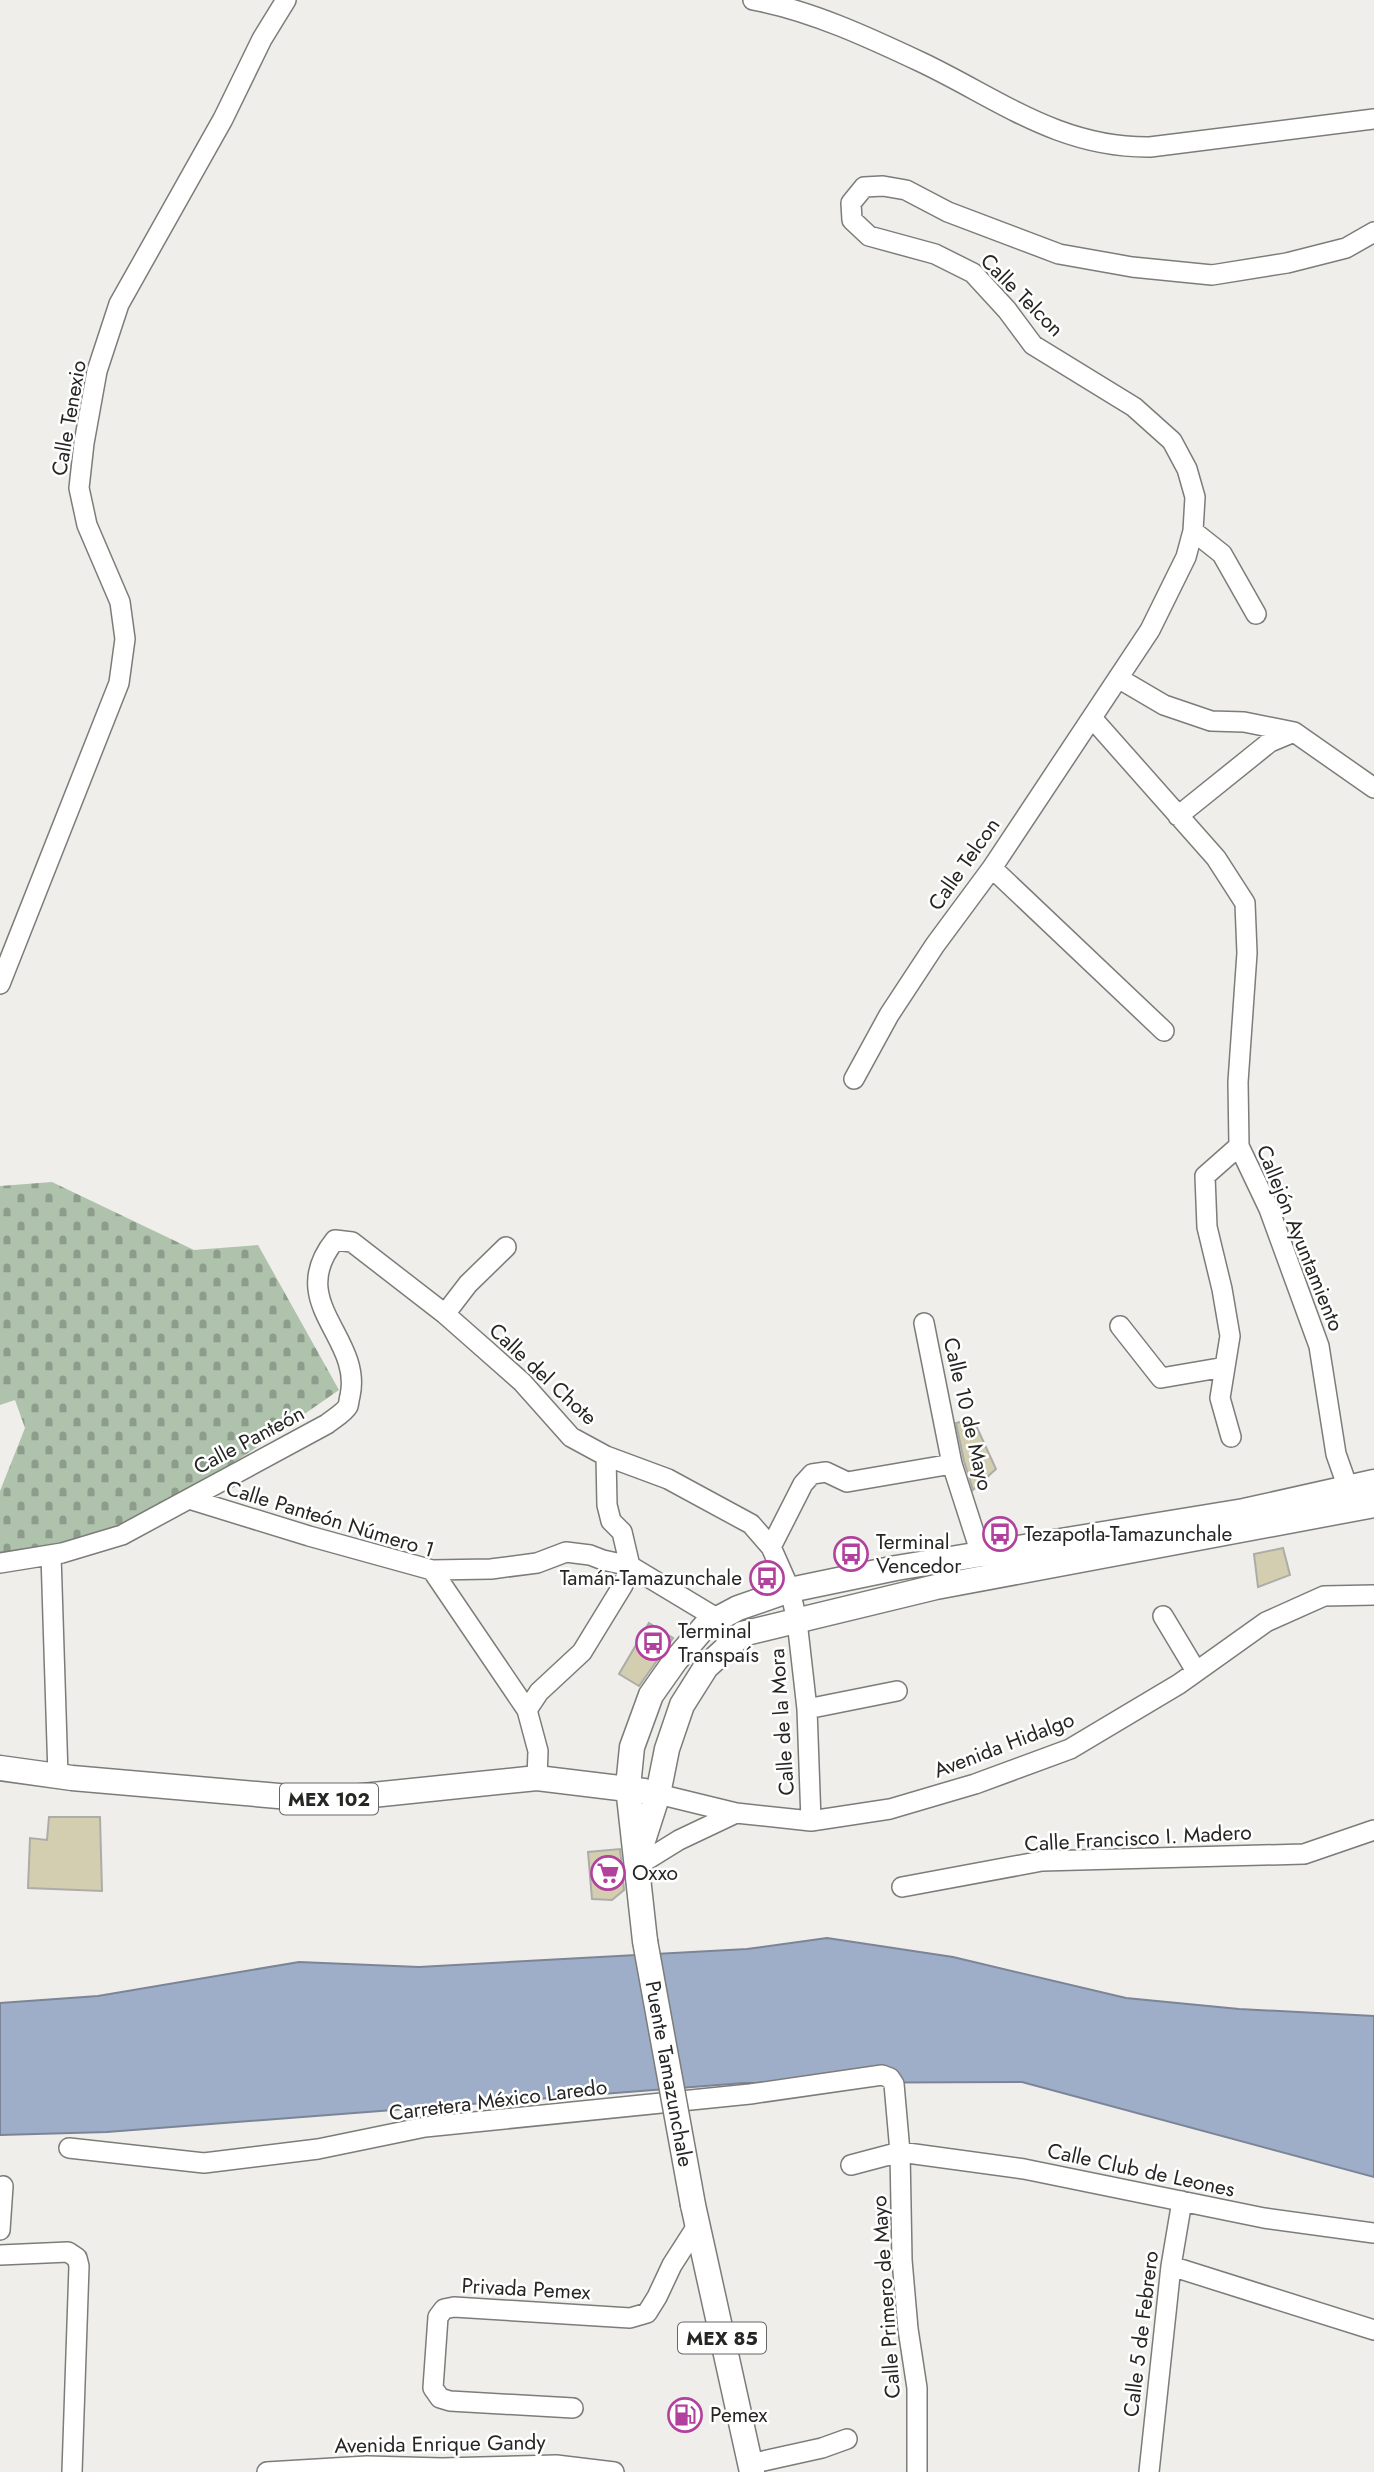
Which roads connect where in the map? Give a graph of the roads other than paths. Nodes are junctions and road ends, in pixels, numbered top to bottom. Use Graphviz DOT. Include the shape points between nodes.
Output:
graph roads {
  1 [pos="286,0"];
  2 [pos="753,0"];
  3 [pos="1374,118"];
  4 [pos="1374,232"];
  5 [pos="1193,531"];
  6 [pos="1256,614"];
  7 [pos="1118,678"];
  8 [pos="1092,718"];
  9 [pos="1294,732"];
  10 [pos="1374,788"];
  11 [pos="1178,816"];
  12 [pos="992,868"];
  13 [pos="0,984"];
  14 [pos="1164,1031"];
  15 [pos="854,1079"];
  16 [pos="1239,1146"];
  17 [pos="335,1240"];
  18 [pos="506,1247"];
  19 [pos="445,1314"];
  20 [pos="924,1323"];
  21 [pos="1120,1326"];
  22 [pos="1225,1367"];
  23 [pos="1231,1437"];
  24 [pos="606,1456"];
  25 [pos="952,1464"];
  26 [pos="1374,1482"];
  27 [pos="1348,1488"];
  28 [pos="189,1499"];
  29 [pos="1374,1505"];
  30 [pos="1246,1520"];
  31 [pos="771,1547"];
  32 [pos="981,1554"];
  33 [pos="51,1555"];
  34 [pos="0,1563"];
  35 [pos="630,1566"];
  36 [pos="432,1570"];
  37 [pos="790,1590"];
  38 [pos="1374,1595"];
  39 [pos="1163,1616"];
  40 [pos="718,1619"];
  41 [pos="797,1621"];
  42 [pos="1196,1671"];
  43 [pos="897,1691"];
  44 [pos="807,1709"];
  45 [pos="527,1710"];
  46 [pos="0,1769"];
  47 [pos="58,1776"];
  48 [pos="537,1779"];
  49 [pos="628,1787"];
  50 [pos="658,1794"];
  51 [pos="736,1814"];
  52 [pos="811,1821"];
  53 [pos="1374,1830"];
  54 [pos="637,1863"];
  55 [pos="902,1887"];
  56 [pos="890,2078"];
  57 [pos="69,2148"];
  58 [pos="900,2152"];
  59 [pos="851,2165"];
  60 [pos="3,2186"];
  61 [pos="1182,2201"];
  62 [pos="695,2215"];
  63 [pos="0,2230"];
  64 [pos="1374,2233"];
  65 [pos="0,2255"];
  66 [pos="1171,2266"];
  67 [pos="1374,2330"];
  68 [pos="573,2408"];
  69 [pos="847,2439"];
  70 [pos="751,2468"];
  71 [pos="72,2472"];
  72 [pos="267,2472"];
  73 [pos="614,2472"];
  74 [pos="918,2472"];
  75 [pos="1149,2472"];
  1 -- 13 [label="street, Calle Tenexio" via="119,304 97,371 79,488 87,525 120,602 125,639 119,683"];
  2 -- 3 [label="street" via="782,5 922,63 1034,122 1120,148"];
  4 -- 5 [label="street, Calle Telcon" via="1322,254 1212,275 1059,254 947,212 906,190 864,187 851,203 852,220 869,236 936,254 973,272 1033,345 1134,407 1172,441 1195,497"];
  5 -- 6 [label="street" via="1222,554"];
  5 -- 7 [label="street, Calle Telcon" via="1150,631"];
  7 -- 8 [label="street, Calle Telcon"];
  7 -- 9 [label="street" via="1164,705 1210,721"];
  8 -- 11 [label="street, Callejón Ayuntamiento"];
  8 -- 12 [label="street, Calle Telcon"];
  9 -- 10 [label="street"];
  9 -- 11 [label="street" via="1270,742"];
  11 -- 16 [label="street, Callejón Ayuntamiento" via="1216,858 1245,903 1247,953 1237,1082"];
  12 -- 14 [label="street"];
  12 -- 15 [label="street, Calle Telcon" via="889,1014"];
  16 -- 22 [label="street" via="1205,1176 1206,1227 1230,1336"];
  16 -- 27 [label="street, Callejón Ayuntamiento" via="1269,1209 1319,1346 1336,1454"];
  17 -- 19 [label="street, Calle del Chote" via="352,1242"];
  17 -- 28 [label="street, Calle Panteón" via="324,1253 317,1280 319,1303 339,1337 353,1383 348,1406 327,1424"];
  18 -- 19 [label="street"];
  19 -- 24 [label="street, Calle del Chote" via="522,1382 571,1437"];
  20 -- 25 [label="street, Calle 10 de Mayo"];
  21 -- 22 [label="street" via="1161,1378"];
  22 -- 23 [label="street" via="1220,1398"];
  24 -- 31 [label="street, Calle del Chote" via="668,1479 751,1524"];
  24 -- 35 [label="street" via="607,1505 611,1521 622,1532"];
  25 -- 31 [label="street" via="847,1482 826,1472 812,1474"];
  25 -- 32 [label="street, Calle 10 de Mayo"];
  26 -- 27 [label="main road, MEX 85"];
  27 -- 30 [label="main road, MEX 85"];
  28 -- 33 [label="street, Calle Panteón" via="122,1535"];
  28 -- 36 [label="street, Calle Panteón Número 1"];
  29 -- 30 [label="main road, MEX 85"];
  30 -- 32 [label="main road, MEX 85"];
  30 -- 41 [label="main road, MEX 85"];
  31 -- 37 [label="street, Calle del Chote"];
  32 -- 37 [label="main road, MEX 85"];
  33 -- 34 [label="street, Calle Panteón"];
  33 -- 47 [label="street"];
  35 -- 36 [label="street" via="566,1552 537,1563"];
  35 -- 40 [label="street"];
  35 -- 45 [label="street" via="582,1652 539,1692"];
  36 -- 45 [label="street, Calle Panteón Número 1"];
  37 -- 40 [label="main road, MEX 85"];
  37 -- 41 [label="street, Calle del Chote"];
  38 -- 42 [label="street, Avenida Hidalgo" via="1324,1596 1266,1622"];
  39 -- 42 [label="street"];
  40 -- 49 [label="main road, MEX 85" via="706,1625 651,1695 632,1747"];
  41 -- 44 [label="street, Calle de la Mora"];
  41 -- 50 [label="main road, MEX 85" via="742,1634 706,1667 682,1705"];
  42 -- 52 [label="street, Avenida Hidalgo" via="1070,1749 890,1809"];
  43 -- 44 [label="street"];
  44 -- 52 [label="street, Calle de la Mora"];
  45 -- 48 [label="street, Calle Panteón Número 1" via="538,1751"];
  46 -- 47 [label="main road, MEX 102"];
  47 -- 48 [label="main road, MEX 102" via="324,1800"];
  48 -- 49 [label="main road, MEX 102"];
  49 -- 50 [label="main road, MEX 102"];
  49 -- 54 [label="main road, MEX 85"];
  50 -- 51 [label="street, Avenida Hidalgo"];
  50 -- 54 [label="main road, MEX 85"];
  51 -- 52 [label="street, Avenida Hidalgo"];
  51 -- 54 [label="street"];
  53 -- 55 [label="street, Calle Francisco I. Madero" via="1304,1854 1042,1861"];
  54 -- 62 [label="main road, Puente Tamazunchale / MEX 85, bridge" via="645,1941"];
  56 -- 57 [label="street, Carretera México Laredo" via="882,2075 737,2096 425,2127 318,2150 204,2162"];
  56 -- 58 [label="street, Calle Primero de Mayo"];
  58 -- 59 [label="street"];
  58 -- 61 [label="street, Calle Club de Leones" via="1024,2169"];
  58 -- 74 [label="street, Calle Primero de Mayo" via="902,2260 917,2388"];
  60 -- 63 [label="street"];
  61 -- 64 [label="street, Calle Club de Leones"];
  61 -- 66 [label="street, Calle 5 de Febrero"];
  62 -- 68 [label="street, Privada Pemex" via="646,2313 630,2318 454,2307 444,2309 438,2317 433,2388 439,2398"];
  62 -- 70 [label="main road, MEX 85"];
  65 -- 71 [label="street" via="68,2252 79,2266"];
  66 -- 67 [label="street"];
  66 -- 75 [label="street, Calle 5 de Febrero"];
  69 -- 70 [label="street"];
  72 -- 73 [label="street, Avenida Enrique Gandy" via="366,2466 556,2465"];
}
